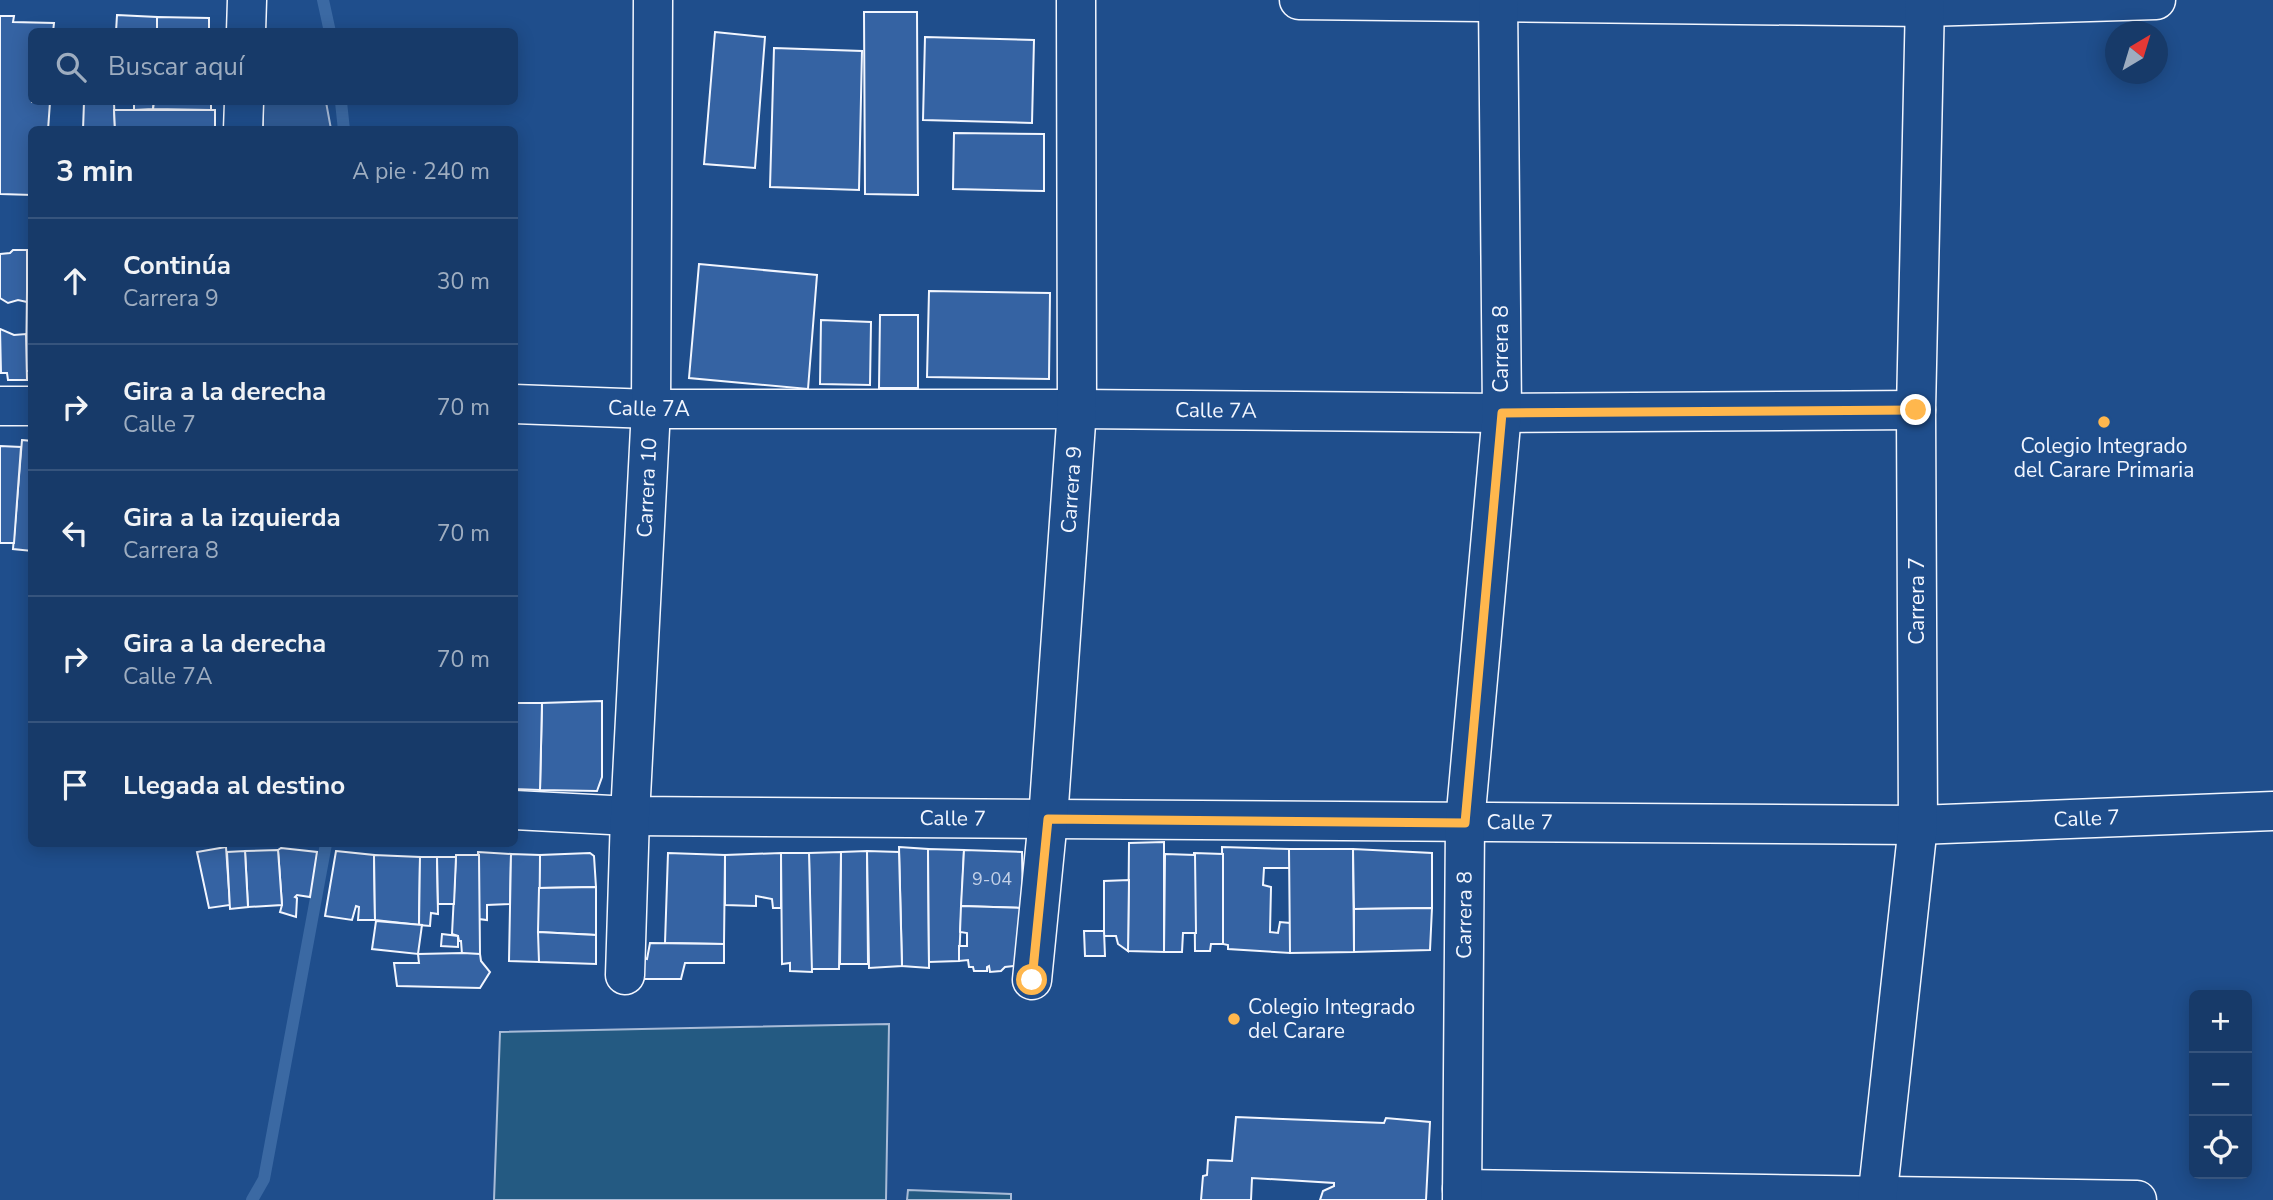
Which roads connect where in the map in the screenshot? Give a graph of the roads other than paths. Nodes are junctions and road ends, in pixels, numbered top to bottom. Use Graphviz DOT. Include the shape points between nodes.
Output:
graph roads {
  1 [pos="247,0"];
  2 [pos="653,0"];
  3 [pos="1076,0"];
  4 [pos="1299,0"];
  5 [pos="2156,0"];
  6 [pos="1499,1"];
  7 [pos="1925,4"];
  8 [pos="246,28"];
  9 [pos="244,105"];
  10 [pos="243,126"];
  11 [pos="518,404"];
  12 [pos="0,406"];
  13 [pos="28,406"];
  14 [pos="651,409"];
  15 [pos="1077,409"];
  16 [pos="1916,410"];
  17 [pos="1502,413"];
  18 [pos="518,810"];
  19 [pos="2273,811"];
  20 [pos="630,816"];
  21 [pos="1048,819"];
  22 [pos="1465,823"];
  23 [pos="1918,825"];
  24 [pos="625,975"];
  25 [pos="1032,980"];
  26 [pos="1462,1194"];
  27 [pos="1876,1197"];
  28 [pos="2137,1200"];
  1 -- 8 [label="street"];
  2 -- 14 [label="street, Carrera 10"];
  3 -- 15 [label="street, Carrera 9"];
  4 -- 6 [label="street"];
  5 -- 7 [label="street"];
  6 -- 7 [label="street"];
  6 -- 17 [label="street, Carrera 8"];
  7 -- 16 [label="street, Carrera 7"];
  9 -- 10 [label="street"];
  11 -- 14 [label="street, Calle 7A"];
  12 -- 13 [label="street"];
  14 -- 15 [label="street, Calle 7A"];
  14 -- 20 [label="street, Carrera 10"];
  15 -- 17 [label="street, Calle 7A"];
  15 -- 21 [label="street, Carrera 9"];
  16 -- 17 [label="street, Calle 7A"];
  16 -- 23 [label="street, Carrera 7"];
  17 -- 22 [label="street, Carrera 8"];
  18 -- 20 [label="street, Calle 7"];
  19 -- 23 [label="street, Calle 7"];
  20 -- 21 [label="street, Calle 7"];
  20 -- 24 [label="street, Carrera 10"];
  21 -- 22 [label="street, Calle 7"];
  21 -- 25 [label="street, Carrera 9"];
  22 -- 23 [label="street, Calle 7"];
  22 -- 26 [label="street, Carrera 8"];
  23 -- 27 [label="street, Carrera 7"];
  26 -- 27 [label="street"];
  27 -- 28 [label="street"];
}
